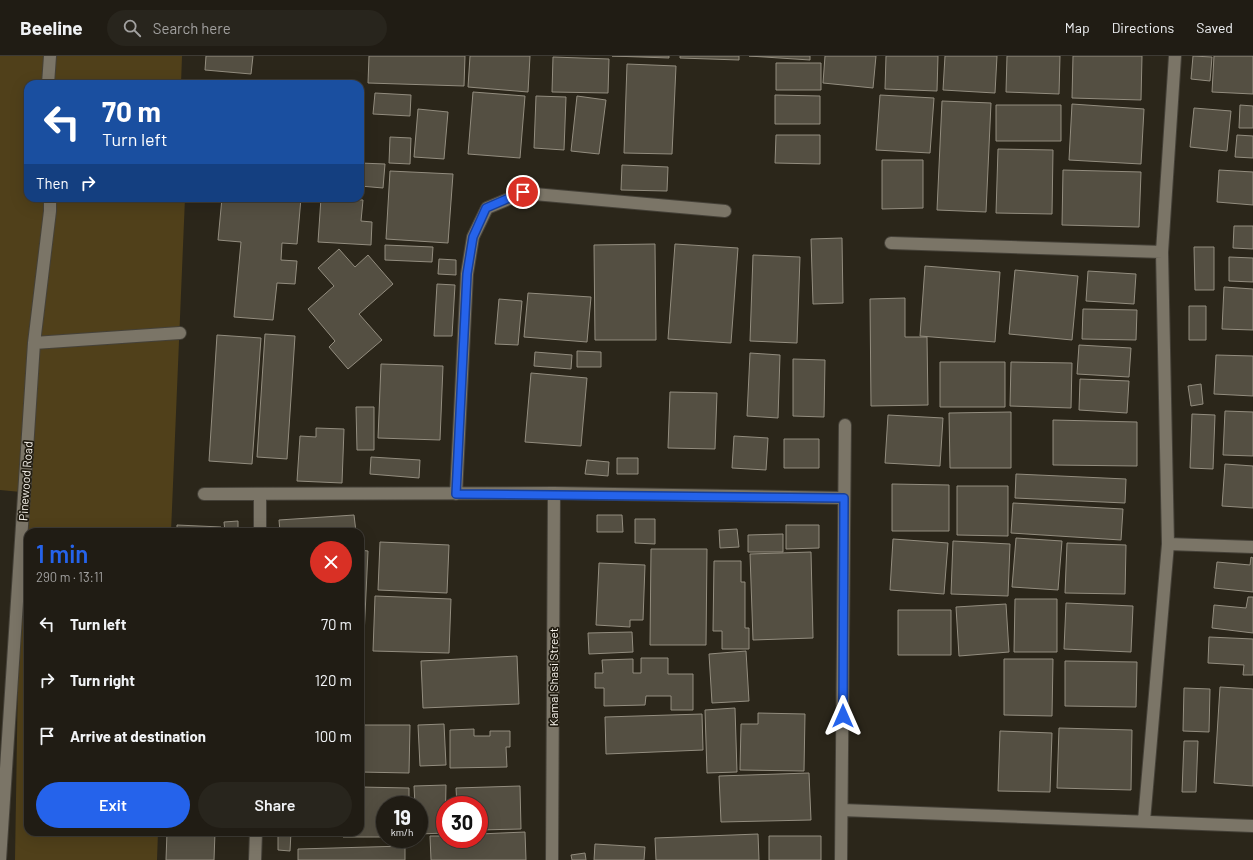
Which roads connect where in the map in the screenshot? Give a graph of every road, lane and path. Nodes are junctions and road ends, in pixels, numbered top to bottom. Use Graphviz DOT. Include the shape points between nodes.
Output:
graph roads {
  1 [pos="50,56"];
  2 [pos="1175,56"];
  3 [pos="48,80"];
  4 [pos="50,202"];
  5 [pos="725,211"];
  6 [pos="891,243"];
  7 [pos="1162,252"];
  8 [pos="180,333"];
  9 [pos="34,343"];
  10 [pos="846,425"];
  11 [pos="204,494"];
  12 [pos="456,494"];
  13 [pos="554,494"];
  14 [pos="260,495"];
  15 [pos="844,498"];
  16 [pos="260,528"];
  17 [pos="1168,544"];
  18 [pos="1253,547"];
  19 [pos="842,810"];
  20 [pos="1144,821"];
  21 [pos="1253,826"];
  22 [pos="256,836"];
  23 [pos="0,860"];
  24 [pos="255,860"];
  25 [pos="552,860"];
  26 [pos="841,860"];
  1 -- 3 [label="street"];
  2 -- 7 [label="street"];
  4 -- 9 [label="street, Pinewood Road"];
  5 -- 12 [label="street" via="523,192 486,208 473,237 467,274"];
  6 -- 7 [label="street"];
  7 -- 17 [label="street"];
  8 -- 9 [label="street"];
  9 -- 23 [label="street, Pinewood Road"];
  10 -- 15 [label="street"];
  11 -- 14 [label="street"];
  12 -- 13 [label="street"];
  12 -- 14 [label="street"];
  13 -- 15 [label="street"];
  13 -- 25 [label="street, Kamal Shasi Street"];
  14 -- 16 [label="street"];
  15 -- 19 [label="street"];
  17 -- 18 [label="street"];
  17 -- 20 [label="street"];
  19 -- 20 [label="street"];
  19 -- 26 [label="street"];
  20 -- 21 [label="street"];
  22 -- 24 [label="street"];
}
